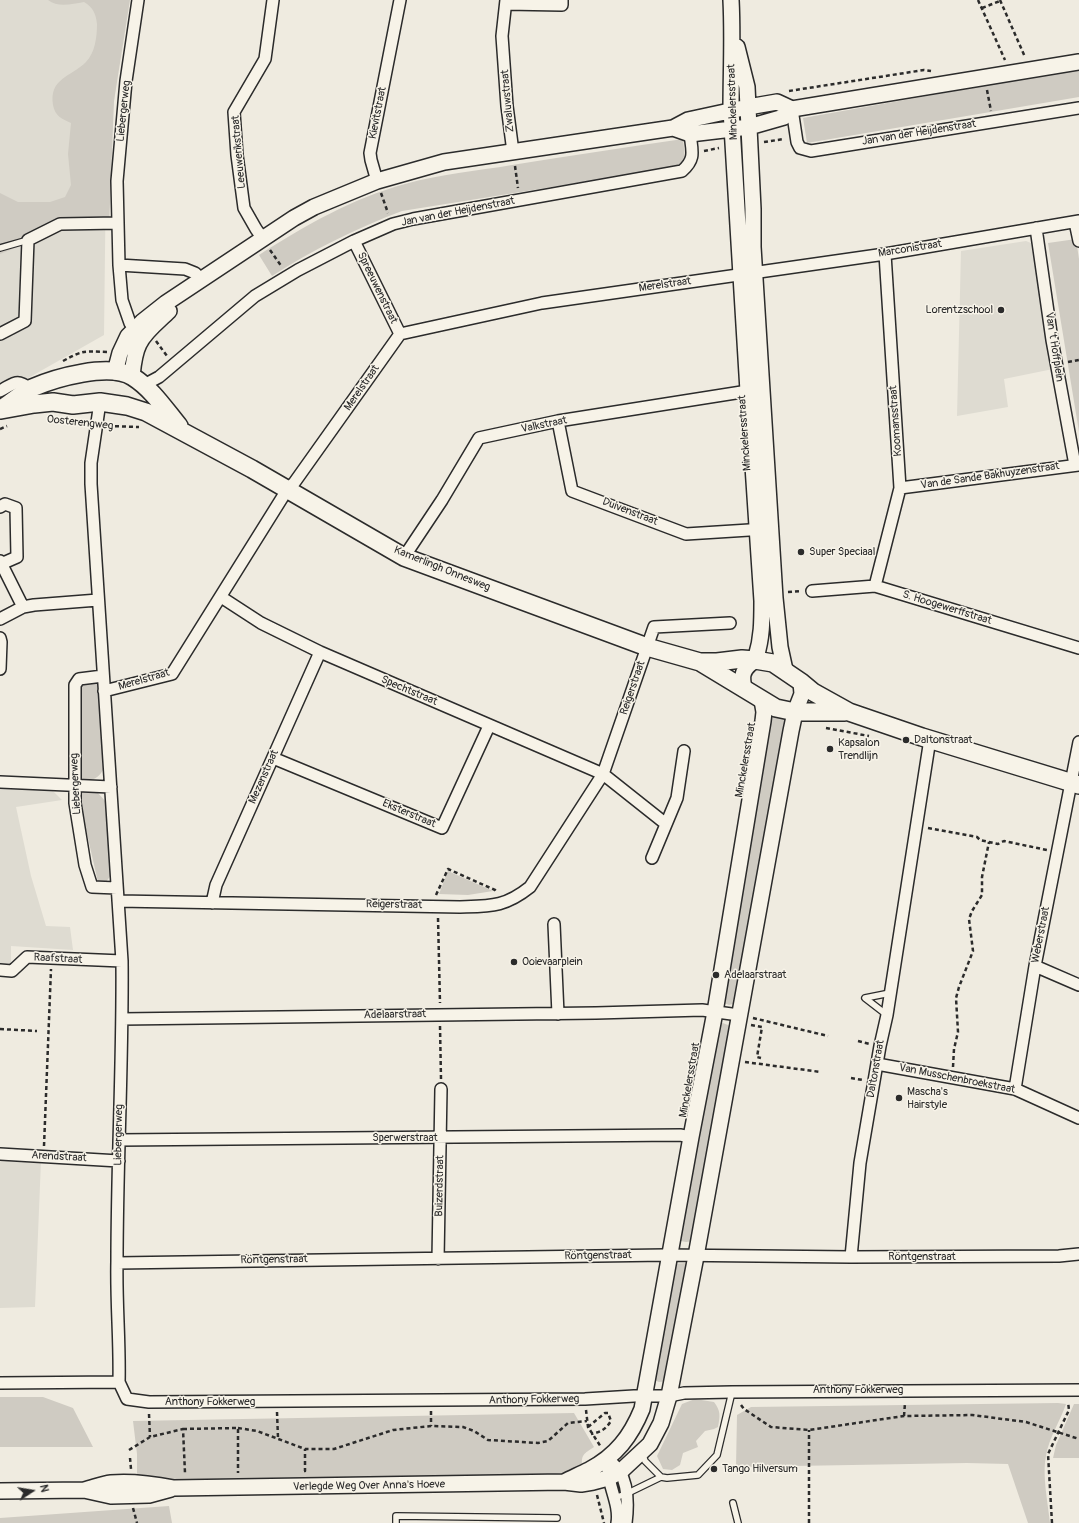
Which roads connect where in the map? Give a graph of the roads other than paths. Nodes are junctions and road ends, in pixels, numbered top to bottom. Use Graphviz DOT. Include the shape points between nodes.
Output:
graph roads {
  1 [pos="138,0"];
  2 [pos="273,0"];
  3 [pos="400,0"];
  4 [pos="562,0"];
  5 [pos="731,0"];
  6 [pos="506,2"];
  7 [pos="733,33"];
  8 [pos="1079,62"];
  9 [pos="748,106"];
  10 [pos="1079,108"];
  11 [pos="792,109"];
  12 [pos="732,110"];
  13 [pos="749,127"];
  14 [pos="673,128"];
  15 [pos="733,129"];
  16 [pos="690,134"];
  17 [pos="513,152"];
  18 [pos="377,181"];
  19 [pos="1077,222"];
  20 [pos="118,223"];
  21 [pos="1036,228"];
  22 [pos="263,239"];
  23 [pos="28,240"];
  24 [pos="354,241"];
  25 [pos="1079,241"];
  26 [pos="0,248"];
  27 [pos="885,254"];
  28 [pos="119,265"];
  29 [pos="748,273"];
  30 [pos="202,280"];
  31 [pos="0,334"];
  32 [pos="138,334"];
  33 [pos="400,334"];
  34 [pos="115,372"];
  35 [pos="74,375"];
  36 [pos="138,381"];
  37 [pos="31,389"];
  38 [pos="0,391"];
  39 [pos="748,391"];
  40 [pos="100,402"];
  41 [pos="127,406"];
  42 [pos="0,410"];
  43 [pos="71,413"];
  44 [pos="558,421"];
  45 [pos="184,432"];
  46 [pos="1077,465"];
  47 [pos="900,488"];
  48 [pos="287,490"];
  49 [pos="0,507"];
  50 [pos="769,529"];
  51 [pos="404,557"];
  52 [pos="1,562"];
  53 [pos="875,586"];
  54 [pos="812,591"];
  55 [pos="221,597"];
  56 [pos="98,600"];
  57 [pos="23,607"];
  58 [pos="0,619"];
  59 [pos="730,623"];
  60 [pos="0,638"];
  61 [pos="647,647"];
  62 [pos="1079,648"];
  63 [pos="320,652"];
  64 [pos="755,660"];
  65 [pos="700,662"];
  66 [pos="0,669"];
  67 [pos="785,670"];
  68 [pos="103,676"];
  69 [pos="801,682"];
  70 [pos="744,689"];
  71 [pos="104,691"];
  72 [pos="762,700"];
  73 [pos="795,712"];
  74 [pos="849,712"];
  75 [pos="489,726"];
  76 [pos="930,739"];
  77 [pos="1079,742"];
  78 [pos="684,752"];
  79 [pos="273,758"];
  80 [pos="603,774"];
  81 [pos="0,782"];
  82 [pos="1075,783"];
  83 [pos="74,786"];
  84 [pos="111,787"];
  85 [pos="666,824"];
  86 [pos="652,858"];
  87 [pos="117,888"];
  88 [pos="118,901"];
  89 [pos="212,903"];
  90 [pos="554,924"];
  91 [pos="122,961"];
  92 [pos="1035,966"];
  93 [pos="0,970"];
  94 [pos="1079,985"];
  95 [pos="890,993"];
  96 [pos="715,1012"];
  97 [pos="558,1014"];
  98 [pos="739,1015"];
  99 [pos="887,1015"];
  100 [pos="122,1018"];
  101 [pos="877,1064"];
  102 [pos="441,1089"];
  103 [pos="1015,1089"];
  104 [pos="1079,1118"];
  105 [pos="691,1137"];
  106 [pos="441,1138"];
  107 [pos="119,1140"];
  108 [pos="0,1154"];
  109 [pos="118,1161"];
  110 [pos="1079,1254"];
  111 [pos="670,1255"];
  112 [pos="696,1256"];
  113 [pos="438,1258"];
  114 [pos="851,1258"];
  115 [pos="117,1263"];
  116 [pos="119,1382"];
  117 [pos="0,1384"];
  118 [pos="1079,1390"];
  119 [pos="732,1392"];
  120 [pos="645,1396"];
  121 [pos="669,1396"];
  122 [pos="605,1453"];
  123 [pos="642,1453"];
  124 [pos="614,1475"];
  125 [pos="661,1477"];
  126 [pos="564,1482"];
  127 [pos="0,1491"];
  128 [pos="626,1494"];
  129 [pos="614,1498"];
  130 [pos="733,1503"];
  131 [pos="557,1518"];
  132 [pos="396,1523"];
  133 [pos="617,1523"];
  134 [pos="626,1523"];
  135 [pos="738,1523"];
  1 -- 20 [label="street, Liebergerweg" via="126,81 117,181"];
  2 -- 22 [label="street, Leeuwerikstraat" via="265,59 234,112 244,208"];
  3 -- 18 [label="street, Kievitstraat" via="370,153"];
  4 -- 6 [label="street" via="562,5"];
  5 -- 7 [label="main road, Minckelersstraat"];
  6 -- 17 [label="street, Zwaluwstraat" via="502,36"];
  7 -- 9 [label="main road, Minckelersstraat" via="747,87"];
  7 -- 12 [label="main road, Minckelersstraat"];
  8 -- 11 [label="main road"];
  9 -- 11 [label="main road" via="777,102"];
  9 -- 12 [label="main road"];
  9 -- 13 [label="main road, Minckelersstraat"];
  10 -- 11 [label="street, Jan van der Heijdenstraat" via="811,151 800,148 797,142"];
  11 -- 13 [label="main road" via="784,117"];
  12 -- 14 [label="main road" via="688,120"];
  12 -- 15 [label="main road, Minckelersstraat"];
  13 -- 15 [label="main road"];
  13 -- 29 [label="main road, Minckelersstraat" via="754,208 753,247"];
  14 -- 16 [label="main road"];
  14 -- 17 [label="main road"];
  15 -- 16 [label="main road"];
  15 -- 29 [label="main road, Minckelersstraat"];
  16 -- 24 [label="street, Jan van der Heijdenstraat" via="692,154 689,164 682,171 413,219 393,224"];
  17 -- 18 [label="main road" via="444,162"];
  18 -- 22 [label="main road" via="314,207"];
  19 -- 21 [label="street, Marconistraat"];
  19 -- 25 [label="street"];
  20 -- 23 [label="street" via="60,224"];
  20 -- 28 [label="street, Liebergerweg"];
  21 -- 27 [label="street, Marconistraat"];
  21 -- 46 [label="street, Van 't Hoffplein" via="1052,340"];
  22 -- 30 [label="main road"];
  23 -- 26 [label="lane"];
  23 -- 31 [label="street" via="25,321"];
  24 -- 33 [label="street, Spreeuwenstraat"];
  24 -- 36 [label="street, Jan van der Heijdenstraat" via="255,296 159,376"];
  27 -- 29 [label="street, Marconistraat"];
  27 -- 47 [label="street, Koomansstraat"];
  28 -- 30 [label="street" via="186,269"];
  28 -- 32 [label="street, Liebergerweg" via="122,300 130,323"];
  29 -- 33 [label="street, Merelstraat" via="542,303"];
  29 -- 39 [label="main road, Minckelersstraat"];
  29 -- 50 [label="main road, Minckelersstraat"];
  30 -- 32 [label="main road" via="163,317"];
  32 -- 34 [label="main road" via="128,336"];
  32 -- 36 [label="main road" via="134,358"];
  33 -- 48 [label="street, Merelstraat"];
  34 -- 35 [label="main road, Oosterengweg" via="95,371"];
  34 -- 36 [label="main road, Oosterengweg"];
  35 -- 37 [label="main road, Oosterengweg"];
  35 -- 43 [label="main road, Oosterengweg" via="65,386 64,393"];
  36 -- 41 [label="main road" via="142,393 136,402"];
  36 -- 45 [label="main road, Kamerlingh Onnesweg"];
  37 -- 38 [label="street" via="23,382 16,382"];
  37 -- 42 [label="main road, Oosterengweg"];
  39 -- 44 [label="street, Valkstraat"];
  39 -- 50 [label="main road, Minckelersstraat"];
  40 -- 41 [label="main road, Oosterengweg"];
  40 -- 43 [label="main road, Oosterengweg"];
  40 -- 56 [label="street, Liebergerweg" via="91,463"];
  41 -- 45 [label="main road, Kamerlingh Onnesweg" via="146,412"];
  42 -- 43 [label="main road, Oosterengweg" via="53,402"];
  44 -- 50 [label="street, Duivenstraat" via="572,491 686,534"];
  44 -- 51 [label="street, Valkstraat" via="479,438"];
  45 -- 48 [label="main road, Kamerlingh Onnesweg"];
  46 -- 47 [label="street, Van de Sande Bakhuyzenstraat"];
  47 -- 53 [label="street, Koomansstraat"];
  48 -- 51 [label="main road, Kamerlingh Onnesweg"];
  48 -- 55 [label="street, Merelstraat"];
  49 -- 52 [label="street" via="5,504 16,508 17,557"];
  50 -- 64 [label="main road, Minckelersstraat" via="762,601 762,630"];
  50 -- 67 [label="main road, Minckelersstraat" via="779,641"];
  51 -- 61 [label="main road, Kamerlingh Onnesweg"];
  52 -- 57 [label="street"];
  53 -- 54 [label="street, S. Hoogewerffstraat"];
  53 -- 62 [label="street, S. Hoogewerffstraat"];
  55 -- 63 [label="street, Spechtstraat" via="261,623"];
  55 -- 71 [label="street, Merelstraat" via="172,674"];
  56 -- 57 [label="street"];
  56 -- 68 [label="street, Liebergerweg"];
  57 -- 58 [label="street"];
  59 -- 61 [label="street" via="654,627"];
  60 -- 66 [label="street"];
  61 -- 65 [label="main road, Kamerlingh Onnesweg"];
  61 -- 80 [label="street, Reigerstraat"];
  63 -- 75 [label="street, Spechtstraat"];
  63 -- 79 [label="street, Mezenstraat"];
  64 -- 65 [label="main road, Kamerlingh Onnesweg"];
  64 -- 67 [label="main road, Kamerlingh Onnesweg" via="772,663"];
  64 -- 70 [label="main road, Minckelersstraat" via="744,669"];
  65 -- 70 [label="main road, Kamerlingh Onnesweg"];
  67 -- 69 [label="main road, Kamerlingh Onnesweg"];
  68 -- 71 [label="street, Liebergerweg"];
  68 -- 83 [label="street, Liebergerweg" via="79,679 75,685"];
  69 -- 73 [label="main road" via="802,694"];
  69 -- 74 [label="main road, Kamerlingh Onnesweg" via="813,692"];
  70 -- 72 [label="main road, Kamerlingh Onnesweg"];
  71 -- 84 [label="street, Liebergerweg"];
  72 -- 73 [label="main road, Kamerlingh Onnesweg" via="776,708"];
  72 -- 96 [label="main road, Minckelersstraat" via="763,721"];
  73 -- 74 [label="main road, Kamerlingh Onnesweg"];
  73 -- 98 [label="main road"];
  74 -- 76 [label="main road, Kamerlingh Onnesweg"];
  75 -- 79 [label="street, Eksterstraat" via="442,828"];
  75 -- 80 [label="street, Spechtstraat"];
  76 -- 82 [label="main road, Kamerlingh Onnesweg"];
  76 -- 95 [label="street, Daltonstraat"];
  77 -- 82 [label="street, Weberstraat"];
  78 -- 85 [label="street" via="677,798"];
  79 -- 89 [label="street, Mezenstraat" via="216,885"];
  80 -- 85 [label="street"];
  80 -- 89 [label="street, Reigerstraat" via="530,887 520,895 495,906"];
  81 -- 83 [label="street"];
  82 -- 92 [label="street, Weberstraat" via="1057,852"];
  83 -- 84 [label="street"];
  83 -- 87 [label="street, Liebergerweg" via="85,865 92,888"];
  84 -- 87 [label="street, Liebergerweg"];
  85 -- 86 [label="street"];
  87 -- 88 [label="street, Liebergerweg"];
  88 -- 89 [label="street, Reigerstraat"];
  88 -- 91 [label="street, Liebergerweg"];
  90 -- 97 [label="street"];
  91 -- 93 [label="street, Raafstraat" via="27,957 12,971"];
  91 -- 100 [label="street, Liebergerweg"];
  92 -- 94 [label="street"];
  92 -- 103 [label="street, Weberstraat"];
  95 -- 99 [label="street, Daltonstraat"];
  95 -- 99 [label="lane" via="865,998"];
  96 -- 97 [label="street, Adelaarstraat" via="702,1010"];
  96 -- 98 [label="street, Adelaarstraat"];
  96 -- 105 [label="main road, Minckelersstraat"];
  97 -- 100 [label="street, Adelaarstraat"];
  98 -- 112 [label="main road"];
  99 -- 101 [label="street, Daltonstraat"];
  100 -- 107 [label="street, Liebergerweg"];
  101 -- 103 [label="street, Van Musschenbroekstraat"];
  101 -- 114 [label="street, Daltonstraat" via="860,1163"];
  102 -- 106 [label="street, Buizerdstraat"];
  103 -- 104 [label="street, Van Musschenbroekstraat"];
  105 -- 106 [label="street, Sperwerstraat" via="680,1135"];
  105 -- 111 [label="main road, Minckelersstraat"];
  106 -- 107 [label="street, Sperwerstraat"];
  106 -- 113 [label="street, Buizerdstraat"];
  107 -- 109 [label="street, Liebergerweg"];
  108 -- 109 [label="street, Arendstraat"];
  109 -- 115 [label="street, Liebergerweg"];
  110 -- 114 [label="street, Röntgenstraat"];
  111 -- 112 [label="street, Röntgenstraat"];
  111 -- 113 [label="street, Röntgenstraat"];
  111 -- 120 [label="main road, Minckelersstraat"];
  112 -- 114 [label="street, Röntgenstraat"];
  112 -- 121 [label="main road"];
  113 -- 115 [label="street, Röntgenstraat"];
  115 -- 116 [label="street, Liebergerweg"];
  116 -- 117 [label="street"];
  116 -- 120 [label="street, Anthony Fokkerweg" via="127,1399 149,1402 585,1399"];
  118 -- 119 [label="street, Anthony Fokkerweg"];
  119 -- 121 [label="street, Anthony Fokkerweg" via="684,1393"];
  119 -- 125 [label="lane" via="717,1455 698,1475"];
  120 -- 121 [label="street, Anthony Fokkerweg"];
  120 -- 122 [label="main road, Minckelersstraat" via="633,1429 622,1444"];
  121 -- 123 [label="main road" via="656,1434"];
  122 -- 124 [label="street"];
  122 -- 126 [label="main road, Verlegde Weg Over Anna's Hoeve" via="589,1470"];
  123 -- 124 [label="main road"];
  123 -- 125 [label="lane" via="645,1461"];
  124 -- 126 [label="main road, Verlegde Weg Over Anna's Hoeve" via="581,1484"];
  124 -- 128 [label="street" via="625,1484"];
  124 -- 129 [label="street"];
  125 -- 128 [label="lane"];
  126 -- 127 [label="main road, Verlegde Weg Over Anna's Hoeve" via="174,1488 132,1482 110,1483 84,1490"];
  128 -- 129 [label="lane"];
  128 -- 134 [label="street"];
  129 -- 133 [label="street"];
  130 -- 135 [label="lane"];
  131 -- 132 [label="lane" via="396,1516"];
}
